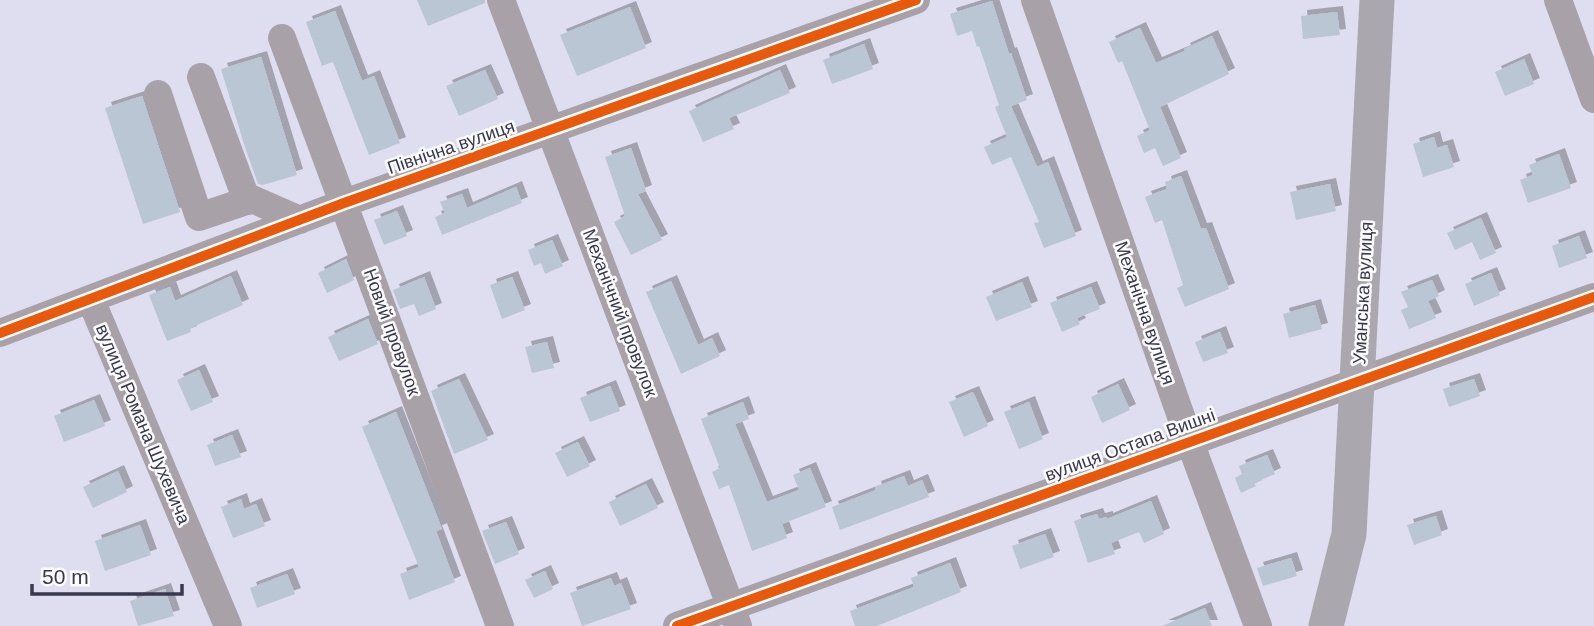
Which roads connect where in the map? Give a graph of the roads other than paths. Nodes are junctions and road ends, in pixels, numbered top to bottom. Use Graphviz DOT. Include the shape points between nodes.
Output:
graph roads {
  1 [pos="501,0"];
  2 [pos="916,0"];
  3 [pos="1035,0"];
  4 [pos="1377,0"];
  5 [pos="1558,0"];
  6 [pos="851,10"];
  7 [pos="282,38"];
  8 [pos="201,77"];
  9 [pos="158,94"];
  10 [pos="1594,99"];
  11 [pos="551,130"];
  12 [pos="247,201"];
  13 [pos="344,203"];
  14 [pos="300,220"];
  15 [pos="1594,298"];
  16 [pos="91,300"];
  17 [pos="0,332"];
  18 [pos="1359,382"];
  19 [pos="1190,442"];
  20 [pos="734,616"];
  21 [pos="228,626"];
  22 [pos="500,626"];
  23 [pos="677,626"];
  24 [pos="1258,626"];
  25 [pos="1326,626"];
  1 -- 11 [label="street, Механічний провулок"];
  2 -- 6 [label="street, Північна вулиця"];
  3 -- 19 [label="street, Механічна вулиця"];
  4 -- 18 [label="main road, Уманська вулиця"];
  5 -- 10 [label="street"];
  6 -- 11 [label="street, Північна вулиця"];
  7 -- 13 [label="street, Новий провулок"];
  8 -- 12 [label="street"];
  9 -- 12 [label="street" via="199,217"];
  11 -- 13 [label="street, Північна вулиця"];
  11 -- 20 [label="street, Механічний провулок"];
  12 -- 14 [label="street" via="252,199"];
  13 -- 14 [label="street, Північна вулиця"];
  13 -- 22 [label="street, Новий провулок"];
  14 -- 16 [label="street, Північна вулиця"];
  15 -- 18 [label="street, вулиця Остапа Вишні"];
  16 -- 17 [label="street, Північна вулиця"];
  16 -- 21 [label="street, вулиця Романа Шухевича"];
  18 -- 19 [label="street, вулиця Остапа Вишні"];
  18 -- 25 [label="main road, Уманська вулиця" via="1349,534"];
  19 -- 20 [label="street, вулиця Остапа Вишні"];
  19 -- 24 [label="street, Механічна вулиця"];
  20 -- 23 [label="street, вулиця Остапа Вишні"];
}
